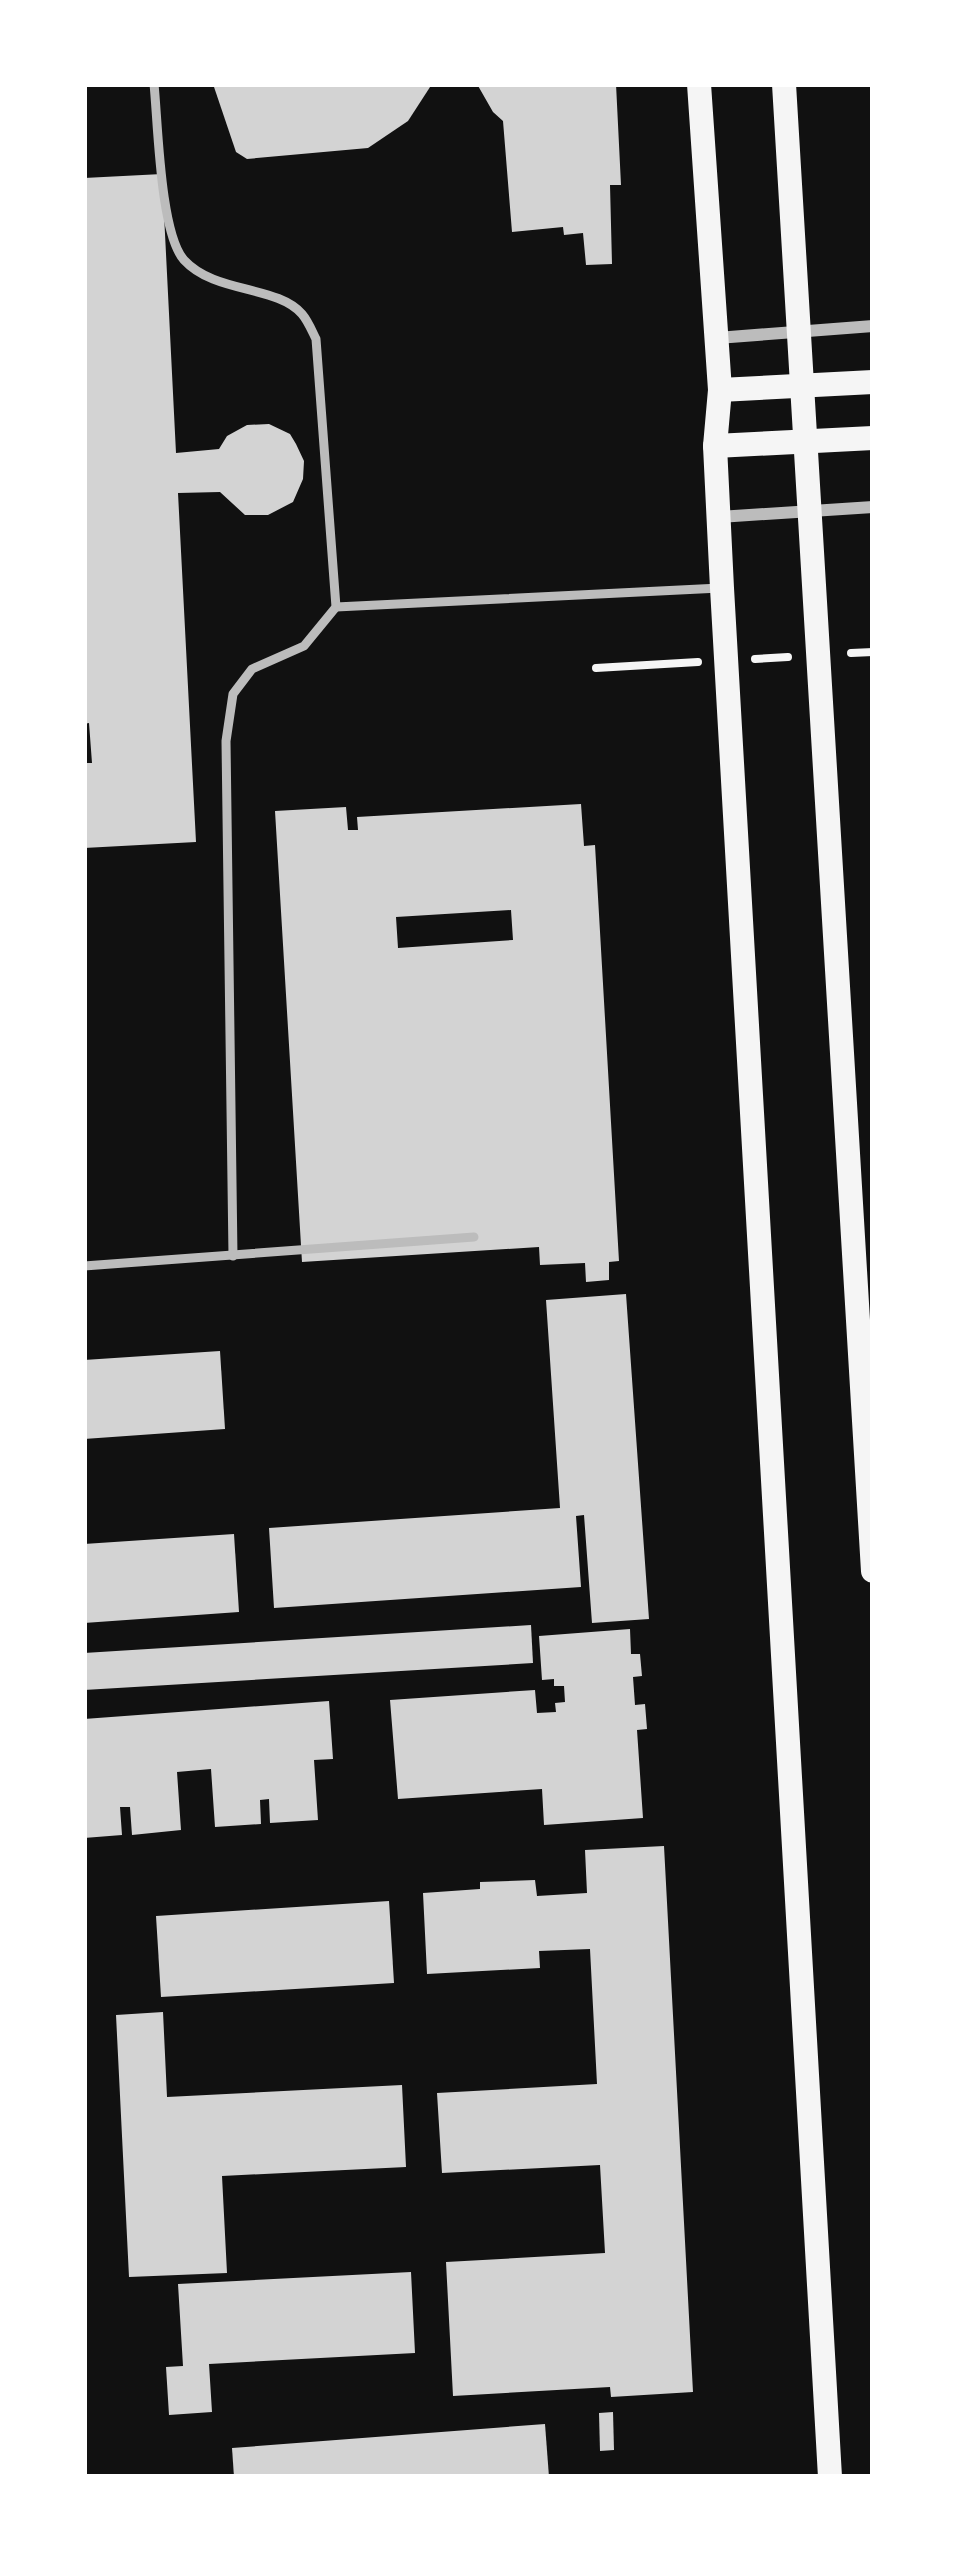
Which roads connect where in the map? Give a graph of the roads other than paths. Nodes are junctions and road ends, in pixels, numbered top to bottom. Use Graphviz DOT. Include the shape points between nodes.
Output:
graph roads {
  1 [pos="154,84"];
  2 [pos="699,84"];
  3 [pos="784,84"];
  4 [pos="873,326"];
  5 [pos="798,331"];
  6 [pos="717,338"];
  7 [pos="873,382"];
  8 [pos="801,385"];
  9 [pos="721,390"];
  10 [pos="873,438"];
  11 [pos="805,443"];
  12 [pos="716,446"];
  13 [pos="873,507"];
  14 [pos="809,512"];
  15 [pos="718,517"];
  16 [pos="722,588"];
  17 [pos="336,607"];
  18 [pos="474,1237"];
  19 [pos="233,1256"];
  20 [pos="84,1266"];
  21 [pos="873,1570"];
  22 [pos="830,2477"];
  1 -- 17 [label="lane" via="168,226 183,259 224,286 301,312 316,339"];
  2 -- 6 [label="main road"];
  3 -- 5 [label="main road"];
  4 -- 5 [label="street"];
  5 -- 6 [label="street"];
  5 -- 8 [label="main road"];
  6 -- 9 [label="main road"];
  7 -- 8 [label="main road"];
  8 -- 9 [label="main road"];
  8 -- 11 [label="main road"];
  9 -- 12 [label="main road"];
  10 -- 11 [label="main road"];
  11 -- 12 [label="main road"];
  11 -- 14 [label="main road"];
  12 -- 15 [label="main road"];
  13 -- 14 [label="street"];
  14 -- 15 [label="street"];
  14 -- 21 [label="main road"];
  15 -- 16 [label="main road"];
  16 -- 17 [label="lane"];
  16 -- 22 [label="main road"];
  17 -- 19 [label="lane" via="304,646 252,669 232,694 226,741"];
  18 -- 19 [label="lane"];
  19 -- 20 [label="lane"];
}
